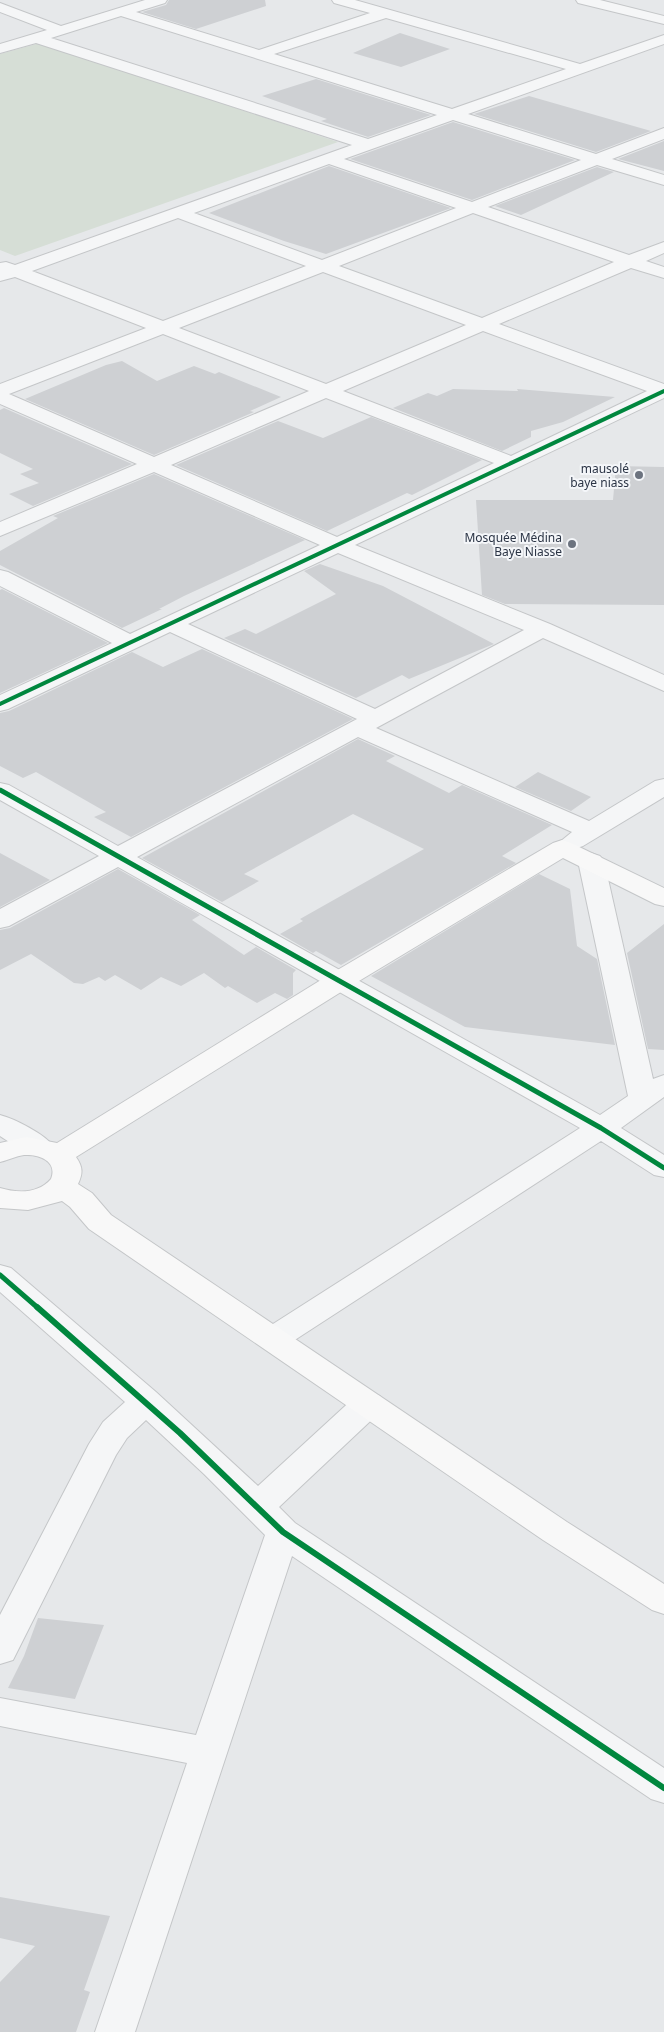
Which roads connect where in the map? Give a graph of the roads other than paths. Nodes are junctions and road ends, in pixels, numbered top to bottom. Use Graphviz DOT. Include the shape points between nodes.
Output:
graph roads {
  1 [pos="160,0"];
  2 [pos="339,0"];
  3 [pos="583,0"];
  4 [pos="0,7"];
  5 [pos="122,12"];
  6 [pos="386,13"];
  7 [pos="664,20"];
  8 [pos="60,30"];
  9 [pos="36,38"];
  10 [pos="664,39"];
  11 [pos="0,49"];
  12 [pos="635,50"];
  13 [pos="260,54"];
  14 [pos="654,56"];
  15 [pos="582,69"];
  16 [pos="450,114"];
  17 [pos="664,133"];
  18 [pos="366,144"];
  19 [pos="326,158"];
  20 [pos="596,159"];
  21 [pos="664,180"];
  22 [pos="471,207"];
  23 [pos="176,212"];
  24 [pos="664,247"];
  25 [pos="631,262"];
  26 [pos="322,266"];
  27 [pos="5,270"];
  28 [pos="664,273"];
  29 [pos="483,324"];
  30 [pos="162,328"];
  31 [pos="0,391"];
  32 [pos="326,391"];
  33 [pos="664,391"];
  34 [pos="0,397"];
  35 [pos="512,463"];
  36 [pos="153,464"];
  37 [pos="0,530"];
  38 [pos="337,545"];
  39 [pos="0,577"];
  40 [pos="170,624"];
  41 [pos="542,629"];
  42 [pos="130,643"];
  43 [pos="664,684"];
  44 [pos="0,704"];
  45 [pos="366,723"];
  46 [pos="664,786"];
  47 [pos="0,790"];
  48 [pos="591,831"];
  49 [pos="562,848"];
  50 [pos="119,856"];
  51 [pos="591,861"];
  52 [pos="664,898"];
  53 [pos="0,920"];
  54 [pos="339,981"];
  55 [pos="654,1091"];
  56 [pos="0,1124"];
  57 [pos="601,1128"];
  58 [pos="25,1148"];
  59 [pos="663,1171"];
  60 [pos="49,1193"];
  61 [pos="0,1198"];
  62 [pos="0,1275"];
  63 [pos="273,1339"];
  64 [pos="145,1402"];
  65 [pos="368,1404"];
  66 [pos="271,1519"];
  67 [pos="664,1601"];
  68 [pos="0,1650"];
  69 [pos="0,1712"];
  70 [pos="210,1752"];
  71 [pos="664,1788"];
  72 [pos="114,2032"];
  1 -- 5 [label="street"];
  2 -- 6 [label="street"];
  3 -- 7 [label="street"];
  4 -- 8 [label="street"];
  5 -- 8 [label="street"];
  5 -- 13 [label="street"];
  6 -- 13 [label="street"];
  6 -- 15 [label="street"];
  8 -- 9 [label="street"];
  9 -- 11 [label="street"];
  9 -- 18 [label="street"];
  10 -- 12 [label="street"];
  12 -- 14 [label="street"];
  12 -- 15 [label="street"];
  13 -- 16 [label="street"];
  15 -- 16 [label="street"];
  16 -- 18 [label="street"];
  16 -- 20 [label="street"];
  17 -- 20 [label="street"];
  18 -- 19 [label="street"];
  19 -- 22 [label="street"];
  19 -- 23 [label="street"];
  20 -- 21 [label="street"];
  20 -- 22 [label="street"];
  22 -- 25 [label="street"];
  22 -- 26 [label="street"];
  23 -- 26 [label="street"];
  23 -- 27 [label="street"];
  24 -- 25 [label="street"];
  25 -- 28 [label="street"];
  25 -- 29 [label="street"];
  26 -- 29 [label="street"];
  26 -- 30 [label="street"];
  27 -- 30 [label="street"];
  29 -- 32 [label="street"];
  29 -- 33 [label="street"];
  30 -- 31 [label="street"];
  30 -- 32 [label="street"];
  32 -- 35 [label="street"];
  32 -- 36 [label="street"];
  33 -- 35 [label="street"];
  34 -- 36 [label="street"];
  35 -- 38 [label="street"];
  36 -- 37 [label="street"];
  36 -- 38 [label="street"];
  38 -- 40 [label="street"];
  38 -- 41 [label="street"];
  39 -- 42 [label="street"];
  40 -- 42 [label="street"];
  40 -- 45 [label="street"];
  41 -- 43 [label="street"];
  41 -- 45 [label="street"];
  42 -- 44 [label="street"];
  45 -- 48 [label="street"];
  45 -- 50 [label="street"];
  46 -- 48 [label="street"];
  47 -- 50 [label="street"];
  48 -- 49 [label="street"];
  49 -- 51 [label="street"];
  49 -- 54 [label="street"];
  50 -- 53 [label="street"];
  50 -- 54 [label="street"];
  51 -- 52 [label="street"];
  51 -- 55 [label="street"];
  54 -- 57 [label="street"];
  54 -- 58 [label="street"];
  55 -- 57 [label="street"];
  56 -- 58 [label="street"];
  57 -- 59 [label="street"];
  57 -- 63 [label="street"];
  58 -- 60 [label="street" via="65,1162 67,1178"];
  60 -- 61 [label="street" via="16,1201"];
  60 -- 63 [label="street" via="74,1216 100,1222"];
  62 -- 64 [label="street"];
  63 -- 65 [label="street"];
  64 -- 66 [label="street"];
  64 -- 68 [label="street" via="115,1430 101,1452"];
  65 -- 66 [label="street"];
  65 -- 67 [label="street"];
  66 -- 70 [label="street"];
  66 -- 71 [label="street"];
  69 -- 70 [label="street"];
  70 -- 72 [label="street"];
}
